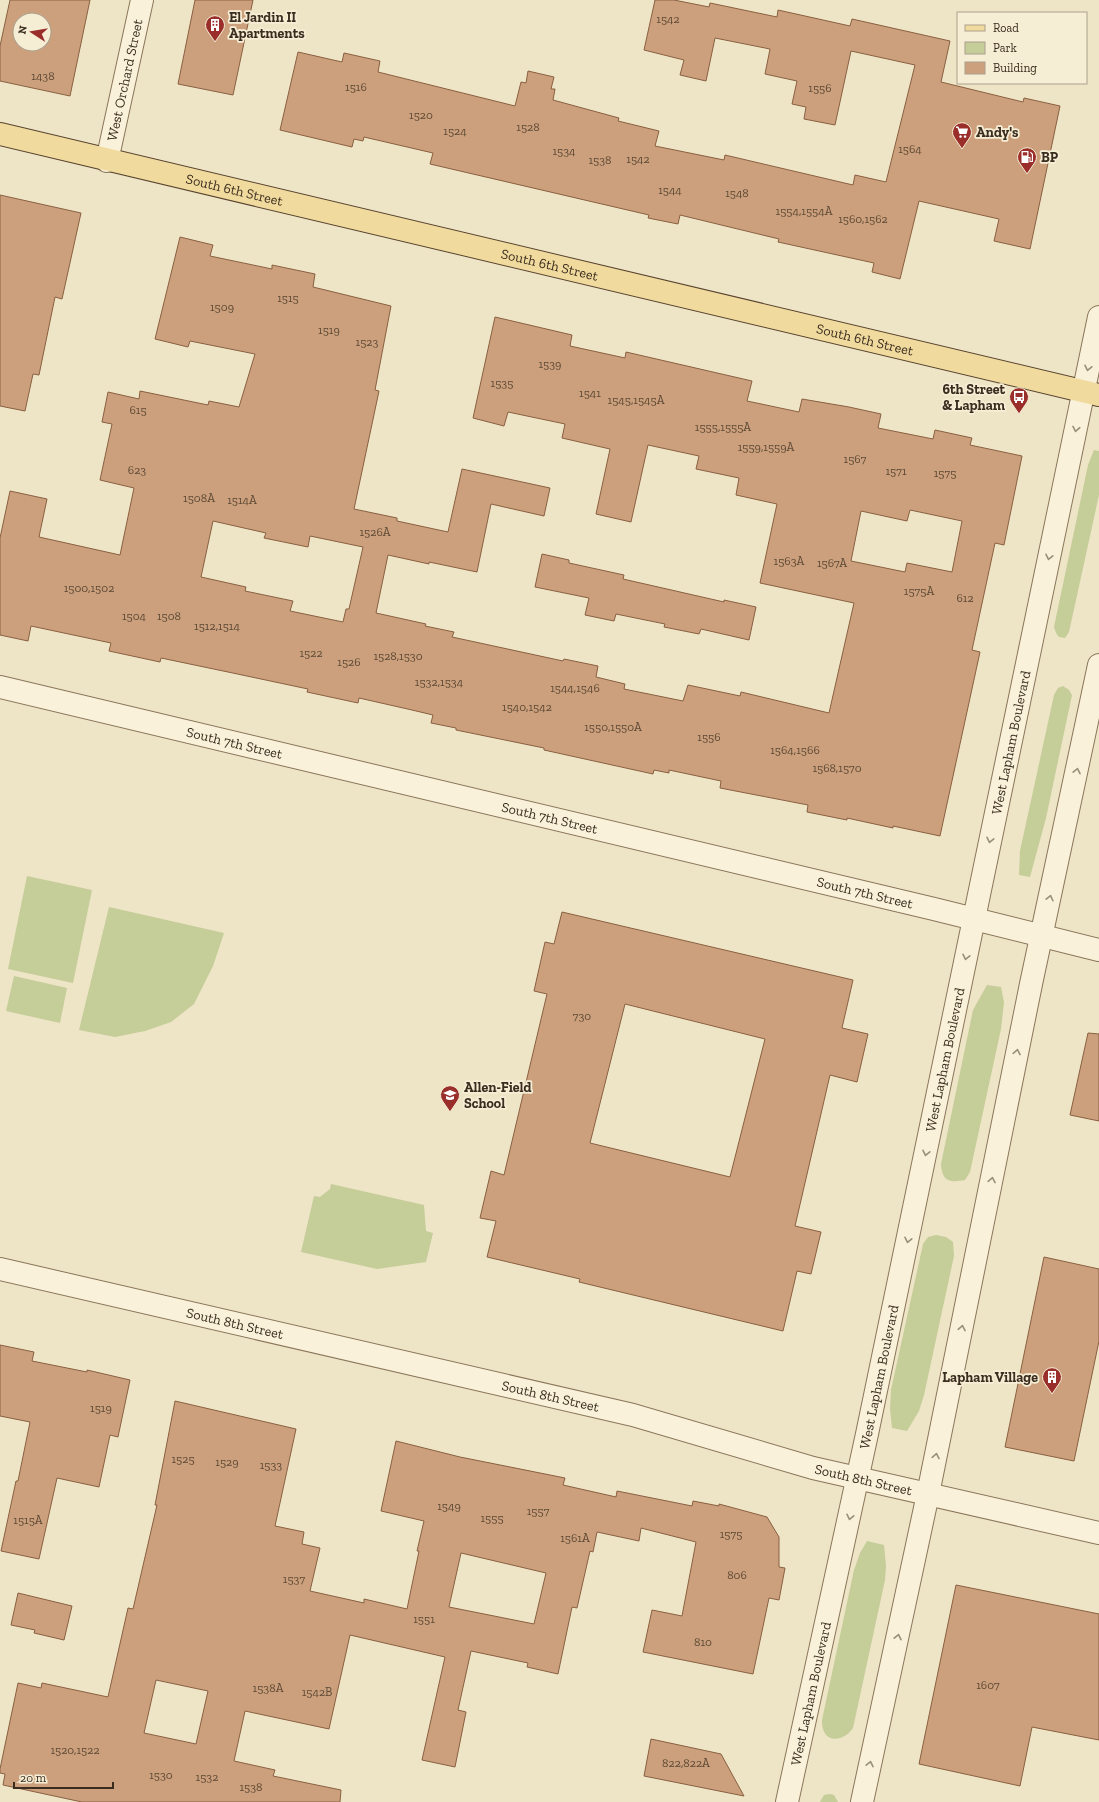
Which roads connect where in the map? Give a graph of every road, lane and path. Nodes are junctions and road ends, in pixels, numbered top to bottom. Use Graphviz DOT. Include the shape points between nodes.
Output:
graph roads {
  1 [pos="142,0"];
  2 [pos="0,134"];
  3 [pos="107,160"];
  4 [pos="1099,317"];
  5 [pos="1091,393"];
  6 [pos="1099,664"];
  7 [pos="0,687"];
  8 [pos="974,919"];
  9 [pos="1041,936"];
  10 [pos="1099,950"];
  11 [pos="0,1269"];
  12 [pos="858,1478"];
  13 [pos="928,1494"];
  14 [pos="1099,1533"];
  15 [pos="787,1802"];
  16 [pos="862,1802"];
  1 -- 3 [label="street, West Orchard Street"];
  2 -- 3 [label="main road, South 6th Street"];
  3 -- 5 [label="main road, South 6th Street"];
  4 -- 5 [label="street, West Lapham Boulevard, one-way"];
  5 -- 8 [label="street, West Lapham Boulevard, one-way"];
  9 -- 6 [label="street, one-way"];
  7 -- 8 [label="street, South 7th Street"];
  8 -- 9 [label="street, South 7th Street"];
  8 -- 12 [label="street, West Lapham Boulevard, one-way"];
  9 -- 10 [label="street, South 7th Street"];
  13 -- 9 [label="street, one-way"];
  11 -- 12 [label="street, South 8th Street" via="633,1415 813,1468"];
  12 -- 13 [label="street, South 8th Street"];
  12 -- 15 [label="street, West Lapham Boulevard, one-way"];
  13 -- 14 [label="street, South 8th Street"];
  16 -- 13 [label="street, one-way"];
}
